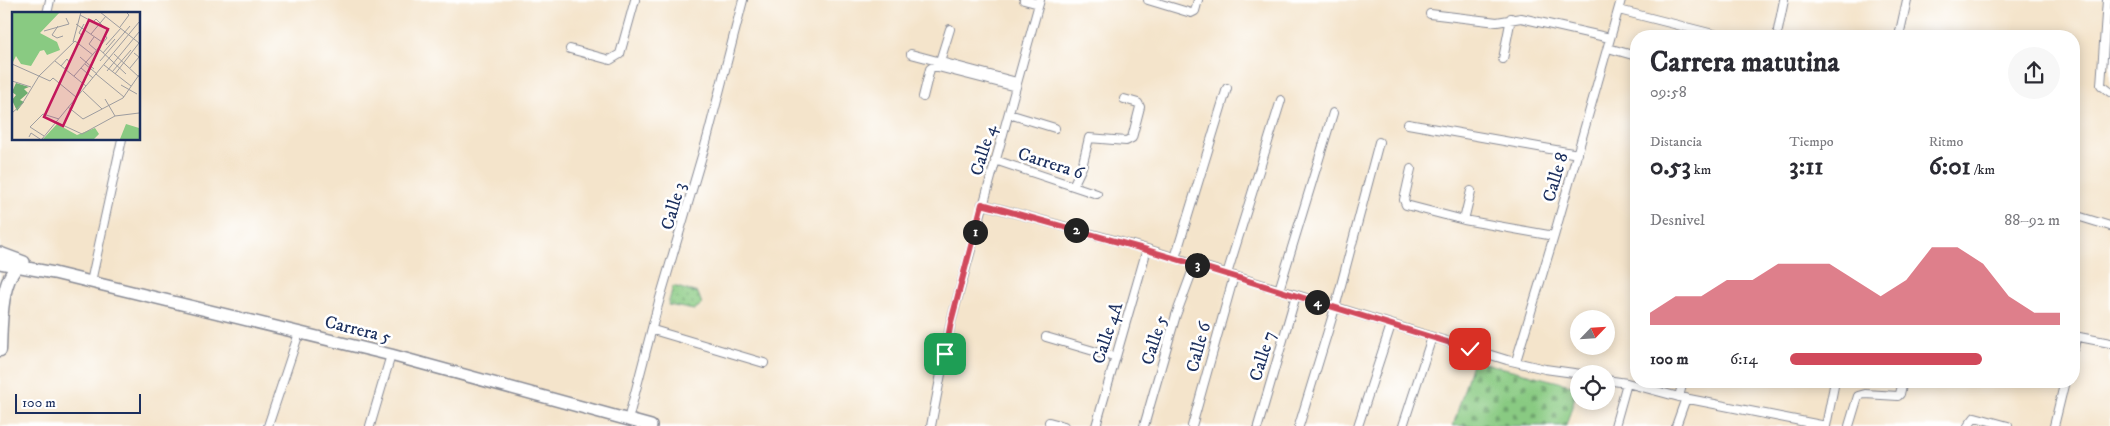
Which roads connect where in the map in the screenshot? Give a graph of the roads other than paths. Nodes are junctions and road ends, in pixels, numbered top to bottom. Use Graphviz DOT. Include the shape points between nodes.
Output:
graph roads {
  1 [pos="635,0"];
  2 [pos="743,0"];
  3 [pos="1024,0"];
  4 [pos="1148,0"];
  5 [pos="1198,0"];
  6 [pos="1621,0"];
  7 [pos="1784,0"];
  8 [pos="1907,0"];
  9 [pos="2107,0"];
  10 [pos="1040,2"];
  11 [pos="1619,10"];
  12 [pos="1430,14"];
  13 [pos="1511,18"];
  14 [pos="950,29"];
  15 [pos="1697,30"];
  16 [pos="1778,30"];
  17 [pos="1900,30"];
  18 [pos="1610,38"];
  19 [pos="1608,48"];
  20 [pos="570,49"];
  21 [pos="911,54"];
  22 [pos="1630,54"];
  23 [pos="1503,59"];
  24 [pos="940,61"];
  25 [pos="1016,84"];
  26 [pos="1227,88"];
  27 [pos="2110,92"];
  28 [pos="922,97"];
  29 [pos="1124,98"];
  30 [pos="1281,100"];
  31 [pos="1333,113"];
  32 [pos="1009,114"];
  33 [pos="1408,124"];
  34 [pos="1055,128"];
  35 [pos="122,140"];
  36 [pos="1379,142"];
  37 [pos="1578,154"];
  38 [pos="995,160"];
  39 [pos="1411,169"];
  40 [pos="1073,186"];
  41 [pos="1470,191"];
  42 [pos="1097,194"];
  43 [pos="982,204"];
  44 [pos="2080,218"];
  45 [pos="1464,220"];
  46 [pos="2110,226"];
  47 [pos="1554,236"];
  48 [pos="1147,250"];
  49 [pos="0,253"];
  50 [pos="1175,258"];
  51 [pos="0,263"];
  52 [pos="1195,264"];
  53 [pos="18,266"];
  54 [pos="0,270"];
  55 [pos="54,273"];
  56 [pos="1230,275"];
  57 [pos="91,282"];
  58 [pos="5,287"];
  59 [pos="1279,290"];
  60 [pos="1296,296"];
  61 [pos="1335,308"];
  62 [pos="0,311"];
  63 [pos="1392,325"];
  64 [pos="653,330"];
  65 [pos="299,333"];
  66 [pos="1046,337"];
  67 [pos="1432,337"];
  68 [pos="2080,337"];
  69 [pos="1,338"];
  70 [pos="2110,343"];
  71 [pos="0,350"];
  72 [pos="391,355"];
  73 [pos="1114,357"];
  74 [pos="1516,361"];
  75 [pos="764,362"];
  76 [pos="1570,372"];
  77 [pos="1615,381"];
  78 [pos="1627,383"];
  79 [pos="1630,383"];
  80 [pos="1650,388"];
  81 [pos="1683,388"];
  82 [pos="1834,388"];
  83 [pos="1901,388"];
  84 [pos="2063,388"];
  85 [pos="1682,398"];
  86 [pos="628,420"];
  87 [pos="1049,422"];
  88 [pos="268,426"];
  89 [pos="370,426"];
  90 [pos="652,426"];
  91 [pos="930,426"];
  92 [pos="1064,426"];
  93 [pos="1096,426"];
  94 [pos="1144,426"];
  95 [pos="1192,426"];
  96 [pos="1258,426"];
  97 [pos="1299,426"];
  98 [pos="1358,426"];
  99 [pos="1403,426"];
  100 [pos="1615,426"];
  101 [pos="1676,426"];
  102 [pos="1826,426"];
  103 [pos="1849,426"];
  104 [pos="1968,426"];
  105 [pos="2008,426"];
  106 [pos="2054,426"];
  1 -- 20 [label="street" via="620,54 616,58 610,60"];
  2 -- 64 [label="street, Calle 3"];
  3 -- 10 [label="street"];
  4 -- 5 [label="street" via="1191,13 1195,11"];
  6 -- 11 [label="street, Calle 8"];
  7 -- 16 [label="street"];
  8 -- 17 [label="street"];
  9 -- 27 [label="street" via="2101,85"];
  10 -- 25 [label="street, Calle 4"];
  11 -- 15 [label="street"];
  11 -- 18 [label="street, Calle 8"];
  12 -- 13 [label="street" via="1497,22"];
  13 -- 18 [label="street" via="1570,27"];
  13 -- 23 [label="street"];
  14 -- 24 [label="street"];
  18 -- 19 [label="street, Calle 8"];
  19 -- 22 [label="street"];
  19 -- 37 [label="street, Calle 8"];
  21 -- 24 [label="street"];
  24 -- 25 [label="street"];
  25 -- 28 [label="street" via="934,66 930,69"];
  25 -- 32 [label="street, Calle 4"];
  26 -- 50 [label="street"];
  29 -- 40 [label="street" via="1140,106 1132,138 1126,141 1088,138 1082,167"];
  30 -- 56 [label="street, Calle 6"];
  31 -- 59 [label="street"];
  32 -- 34 [label="street"];
  32 -- 38 [label="street, Calle 4"];
  33 -- 37 [label="street"];
  35 -- 57 [label="street"];
  36 -- 61 [label="street"];
  37 -- 47 [label="street, Calle 8"];
  38 -- 40 [label="street, Carrera 6"];
  38 -- 43 [label="street, Calle 4"];
  39 -- 45 [label="street" via="1404,200 1406,205"];
  40 -- 42 [label="street, Carrera 6"];
  41 -- 45 [label="street"];
  43 -- 48 [label="street"];
  43 -- 91 [label="street, Calle 4" via="951,322"];
  44 -- 46 [label="street"];
  45 -- 47 [label="street"];
  47 -- 74 [label="street, Calle 8"];
  48 -- 50 [label="street"];
  48 -- 73 [label="street, Calle 4A"];
  49 -- 55 [label="main road, Carrera 5"];
  50 -- 52 [label="street"];
  51 -- 53 [label="main road, Carrera 5"];
  52 -- 56 [label="street"];
  52 -- 94 [label="street, Calle 5" via="1176,315"];
  53 -- 55 [label="main road, Carrera 5"];
  53 -- 58 [label="main road"];
  54 -- 58 [label="main road"];
  55 -- 57 [label="main road, Carrera 5"];
  56 -- 59 [label="street"];
  56 -- 95 [label="street, Calle 6"];
  57 -- 65 [label="main road, Carrera 5"];
  58 -- 69 [label="main road"];
  59 -- 60 [label="street"];
  60 -- 61 [label="street"];
  60 -- 96 [label="street, Calle 7"];
  61 -- 63 [label="street"];
  61 -- 97 [label="street"];
  62 -- 69 [label="main road"];
  63 -- 67 [label="street"];
  63 -- 98 [label="street"];
  64 -- 75 [label="street"];
  64 -- 86 [label="street, Calle 3"];
  65 -- 72 [label="main road, Carrera 5"];
  65 -- 88 [label="street"];
  66 -- 73 [label="street"];
  67 -- 74 [label="street"];
  67 -- 99 [label="street"];
  68 -- 70 [label="street"];
  69 -- 71 [label="main road"];
  72 -- 86 [label="main road, Carrera 5"];
  72 -- 89 [label="street"];
  73 -- 93 [label="street, Calle 4A"];
  74 -- 76 [label="street"];
  77 -- 78 [label="street"];
  78 -- 79 [label="street"];
  78 -- 100 [label="street"];
  80 -- 85 [label="street"];
  81 -- 85 [label="street"];
  82 -- 102 [label="street"];
  83 -- 103 [label="street" via="1898,396 1858,396"];
  84 -- 106 [label="street"];
  85 -- 101 [label="street"];
  85 -- 102 [label="street"];
  86 -- 90 [label="main road, Carrera 5"];
  87 -- 92 [label="street"];
  104 -- 105 [label="street" via="1975,417"];
}
